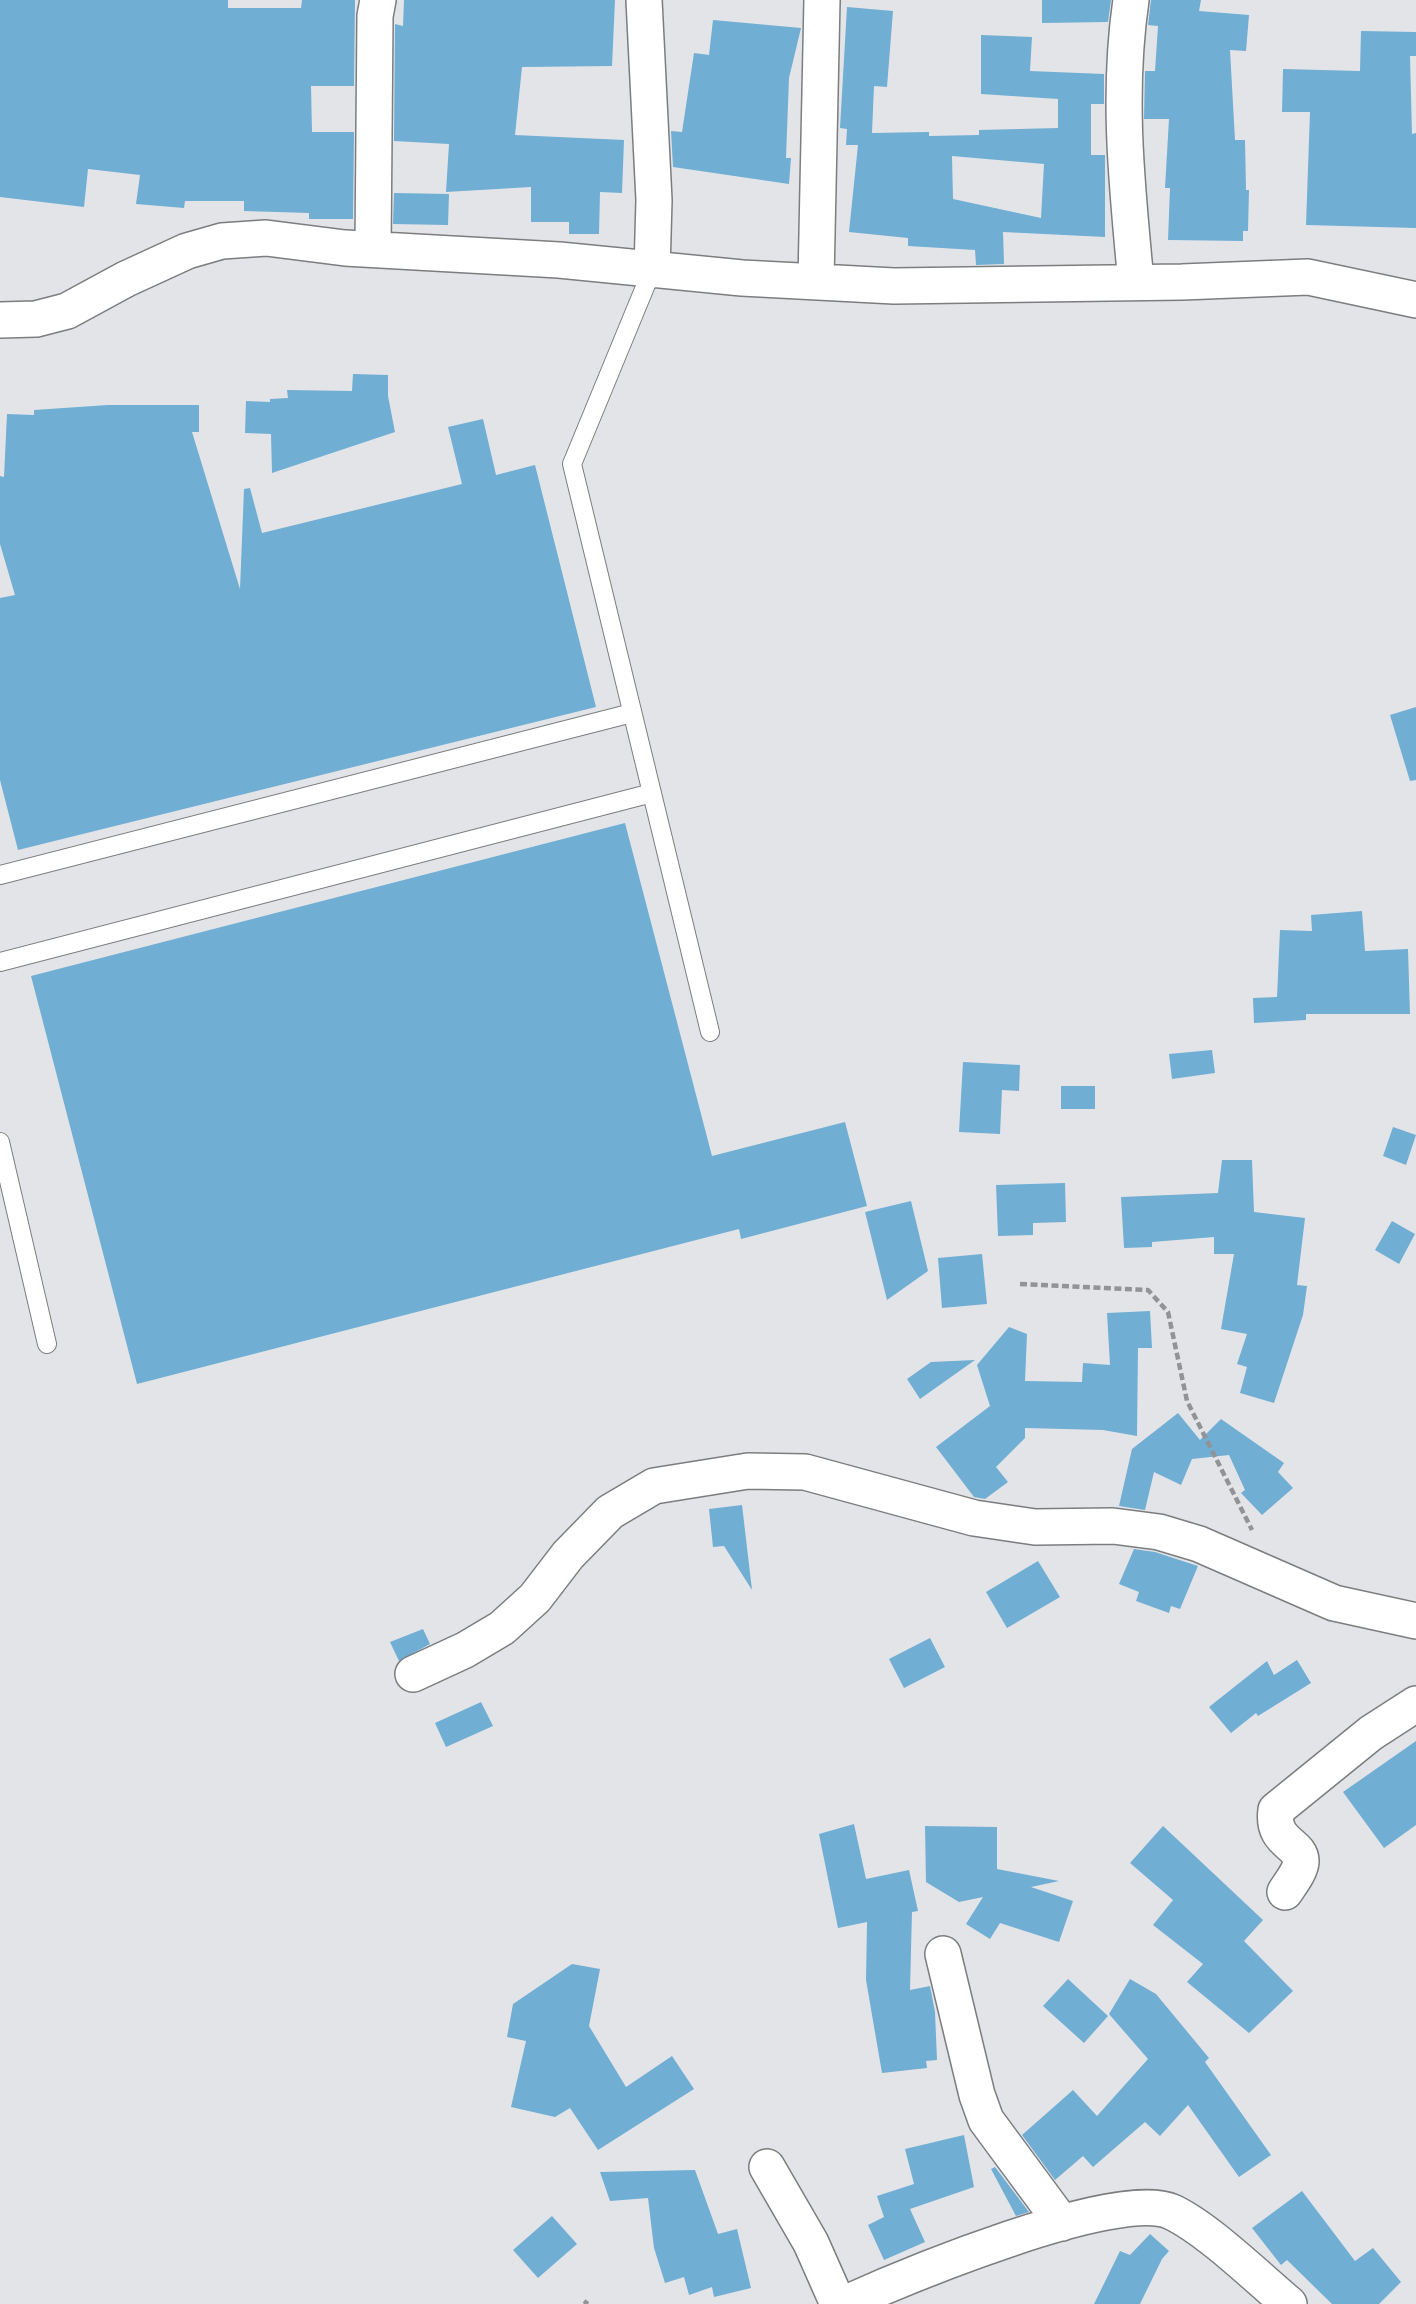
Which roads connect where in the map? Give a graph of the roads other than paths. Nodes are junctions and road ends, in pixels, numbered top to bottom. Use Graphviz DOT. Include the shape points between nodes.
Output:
graph roads {
  1 [pos="378,0"];
  2 [pos="644,0"];
  3 [pos="822,0"];
  4 [pos="1131,0"];
  5 [pos="373,249"];
  6 [pos="652,270"];
  7 [pos="816,279"];
  8 [pos="1136,282"];
  9 [pos="1416,300"];
  10 [pos="0,320"];
  11 [pos="632,713"];
  12 [pos="652,793"];
  13 [pos="0,875"];
  14 [pos="0,962"];
  15 [pos="710,1032"];
  16 [pos="0,1142"];
  17 [pos="47,1344"];
  18 [pos="1416,1621"];
  19 [pos="413,1674"];
  20 [pos="1416,1704"];
  21 [pos="1284,1892"];
  22 [pos="943,1954"];
  23 [pos="767,2167"];
  24 [pos="1062,2223"];
  25 [pos="838,2304"];
  26 [pos="844,2304"];
  27 [pos="1289,2304"];
  1 -- 5 [label="street"];
  2 -- 6 [label="street" via="654,200"];
  3 -- 7 [label="street"];
  4 -- 8 [label="street" via="1124,52 1123,129"];
  5 -- 6 [label="street"];
  5 -- 10 [label="street" via="266,238 222,241 187,251 67,311 36,319"];
  6 -- 7 [label="street"];
  6 -- 11 [label="lane" via="572,464"];
  7 -- 8 [label="street" via="894,286"];
  8 -- 9 [label="street" via="1308,276"];
  11 -- 12 [label="lane"];
  11 -- 13 [label="lane"];
  12 -- 14 [label="lane"];
  12 -- 15 [label="lane"];
  16 -- 17 [label="lane"];
  18 -- 19 [label="street" via="1334,1603 1199,1544 1159,1532 1113,1525 1023,1525 974,1518 805,1472 748,1471 654,1486 610,1512 535,1598 502,1628"];
  20 -- 21 [label="street" via="1371,1733 1276,1811 1277,1832 1299,1854 1301,1863"];
  22 -- 24 [label="street" via="986,2120"];
  23 -- 25 [label="street" via="811,2243"];
  24 -- 26 [label="street" via="914,2272"];
  24 -- 27 [label="street" via="1116,2208 1170,2211"];
}
